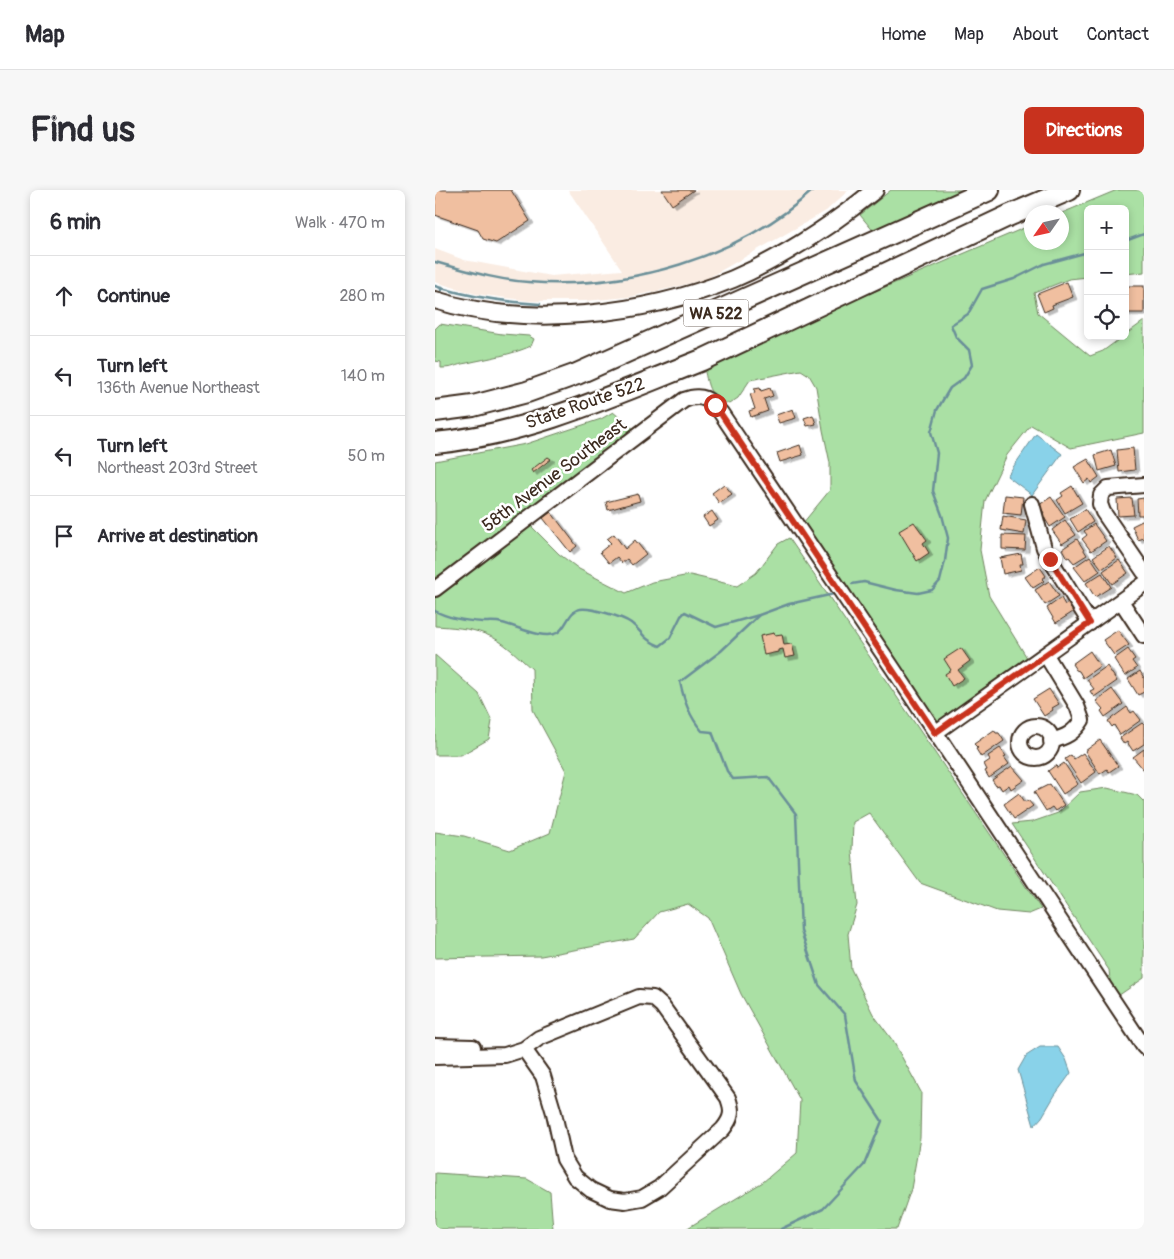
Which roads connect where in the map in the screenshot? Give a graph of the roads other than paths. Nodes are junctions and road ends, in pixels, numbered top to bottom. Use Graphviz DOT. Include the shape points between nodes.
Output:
graph roads {
  1 [pos="875,190"];
  2 [pos="989,190"];
  3 [pos="1069,190"];
  4 [pos="435,300"];
  5 [pos="435,411"];
  6 [pos="435,443"];
  7 [pos="1144,485"];
  8 [pos="1032,504"];
  9 [pos="1144,572"];
  10 [pos="1144,584"];
  11 [pos="435,588"];
  12 [pos="1121,601"];
  13 [pos="1090,623"];
  14 [pos="1144,636"];
  15 [pos="1046,655"];
  16 [pos="935,733"];
  17 [pos="1051,741"];
  18 [pos="435,1046"];
  19 [pos="1144,1047"];
  20 [pos="524,1050"];
  21 [pos="435,1057"];
  1 -- 4 [label="main road" via="825,228 783,253 733,278 682,296 607,311 548,316 490,312"];
  2 -- 5 [label="highway, WA 522" via="577,374 527,392 473,406"];
  3 -- 6 [label="highway, State Route 522 / WA 522" via="702,360 562,415 484,435"];
  7 -- 9 [label="street" via="1108,488 1101,495 1100,504"];
  8 -- 13 [label="street" via="1044,548"];
  10 -- 12 [label="street"];
  11 -- 16 [label="street, 58th Avenue Southeast" via="684,400 698,396 707,399 721,413"];
  12 -- 13 [label="street"];
  12 -- 14 [label="street"];
  13 -- 15 [label="street"];
  15 -- 16 [label="street"];
  15 -- 17 [label="street" via="1082,720 1072,733"];
  16 -- 19 [label="street"];
  18 -- 20 [label="street"];
  20 -- 20 [label="street" via="543,1076 564,1159 575,1177 610,1199 642,1198 659,1188 730,1120 729,1098 663,1006 653,998 639,997 615,1006 539,1038"];
  20 -- 21 [label="street" via="505,1055"];
}
